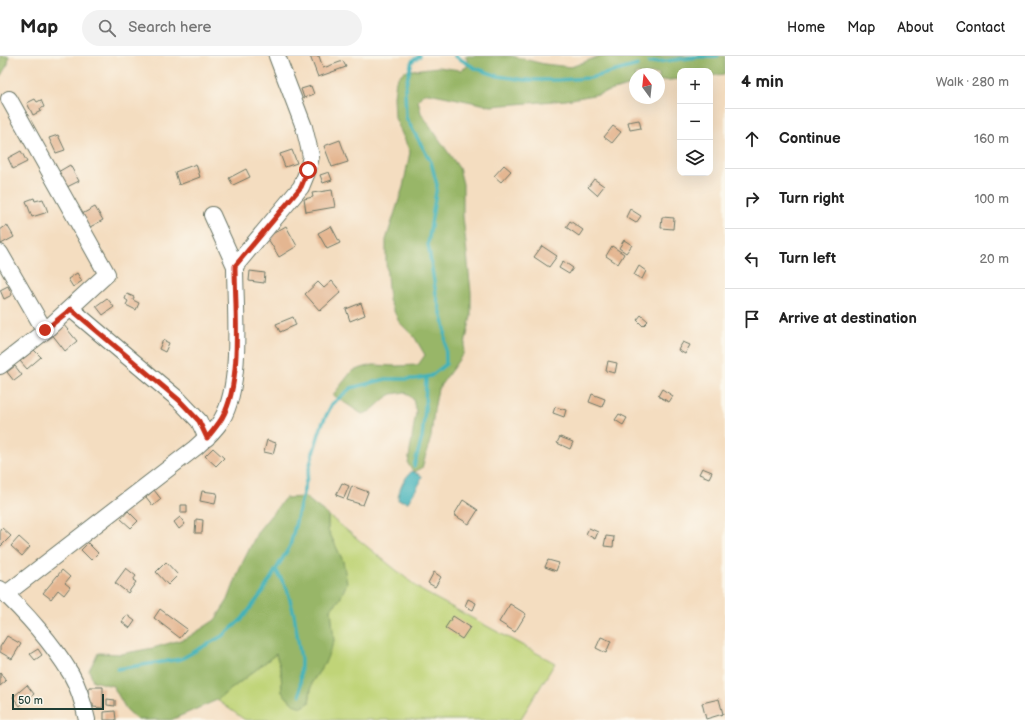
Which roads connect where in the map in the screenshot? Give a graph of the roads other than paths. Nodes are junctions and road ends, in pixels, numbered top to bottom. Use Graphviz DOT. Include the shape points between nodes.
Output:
graph roads {
  1 [pos="277,56"];
  2 [pos="9,99"];
  3 [pos="212,215"];
  4 [pos="0,253"];
  5 [pos="235,266"];
  6 [pos="71,309"];
  7 [pos="45,330"];
  8 [pos="0,366"];
  9 [pos="207,438"];
  10 [pos="3,591"];
  11 [pos="87,720"];
  1 -- 5 [label="street" via="304,127 311,156 301,187"];
  2 -- 6 [label="street" via="107,274"];
  3 -- 5 [label="street"];
  4 -- 7 [label="street"];
  5 -- 9 [label="street" via="236,356 233,382 222,418"];
  6 -- 7 [label="street"];
  6 -- 9 [label="street" via="179,400 199,421"];
  7 -- 8 [label="street"];
  9 -- 10 [label="street"];
  10 -- 11 [label="street" via="48,642 71,675"];
}
